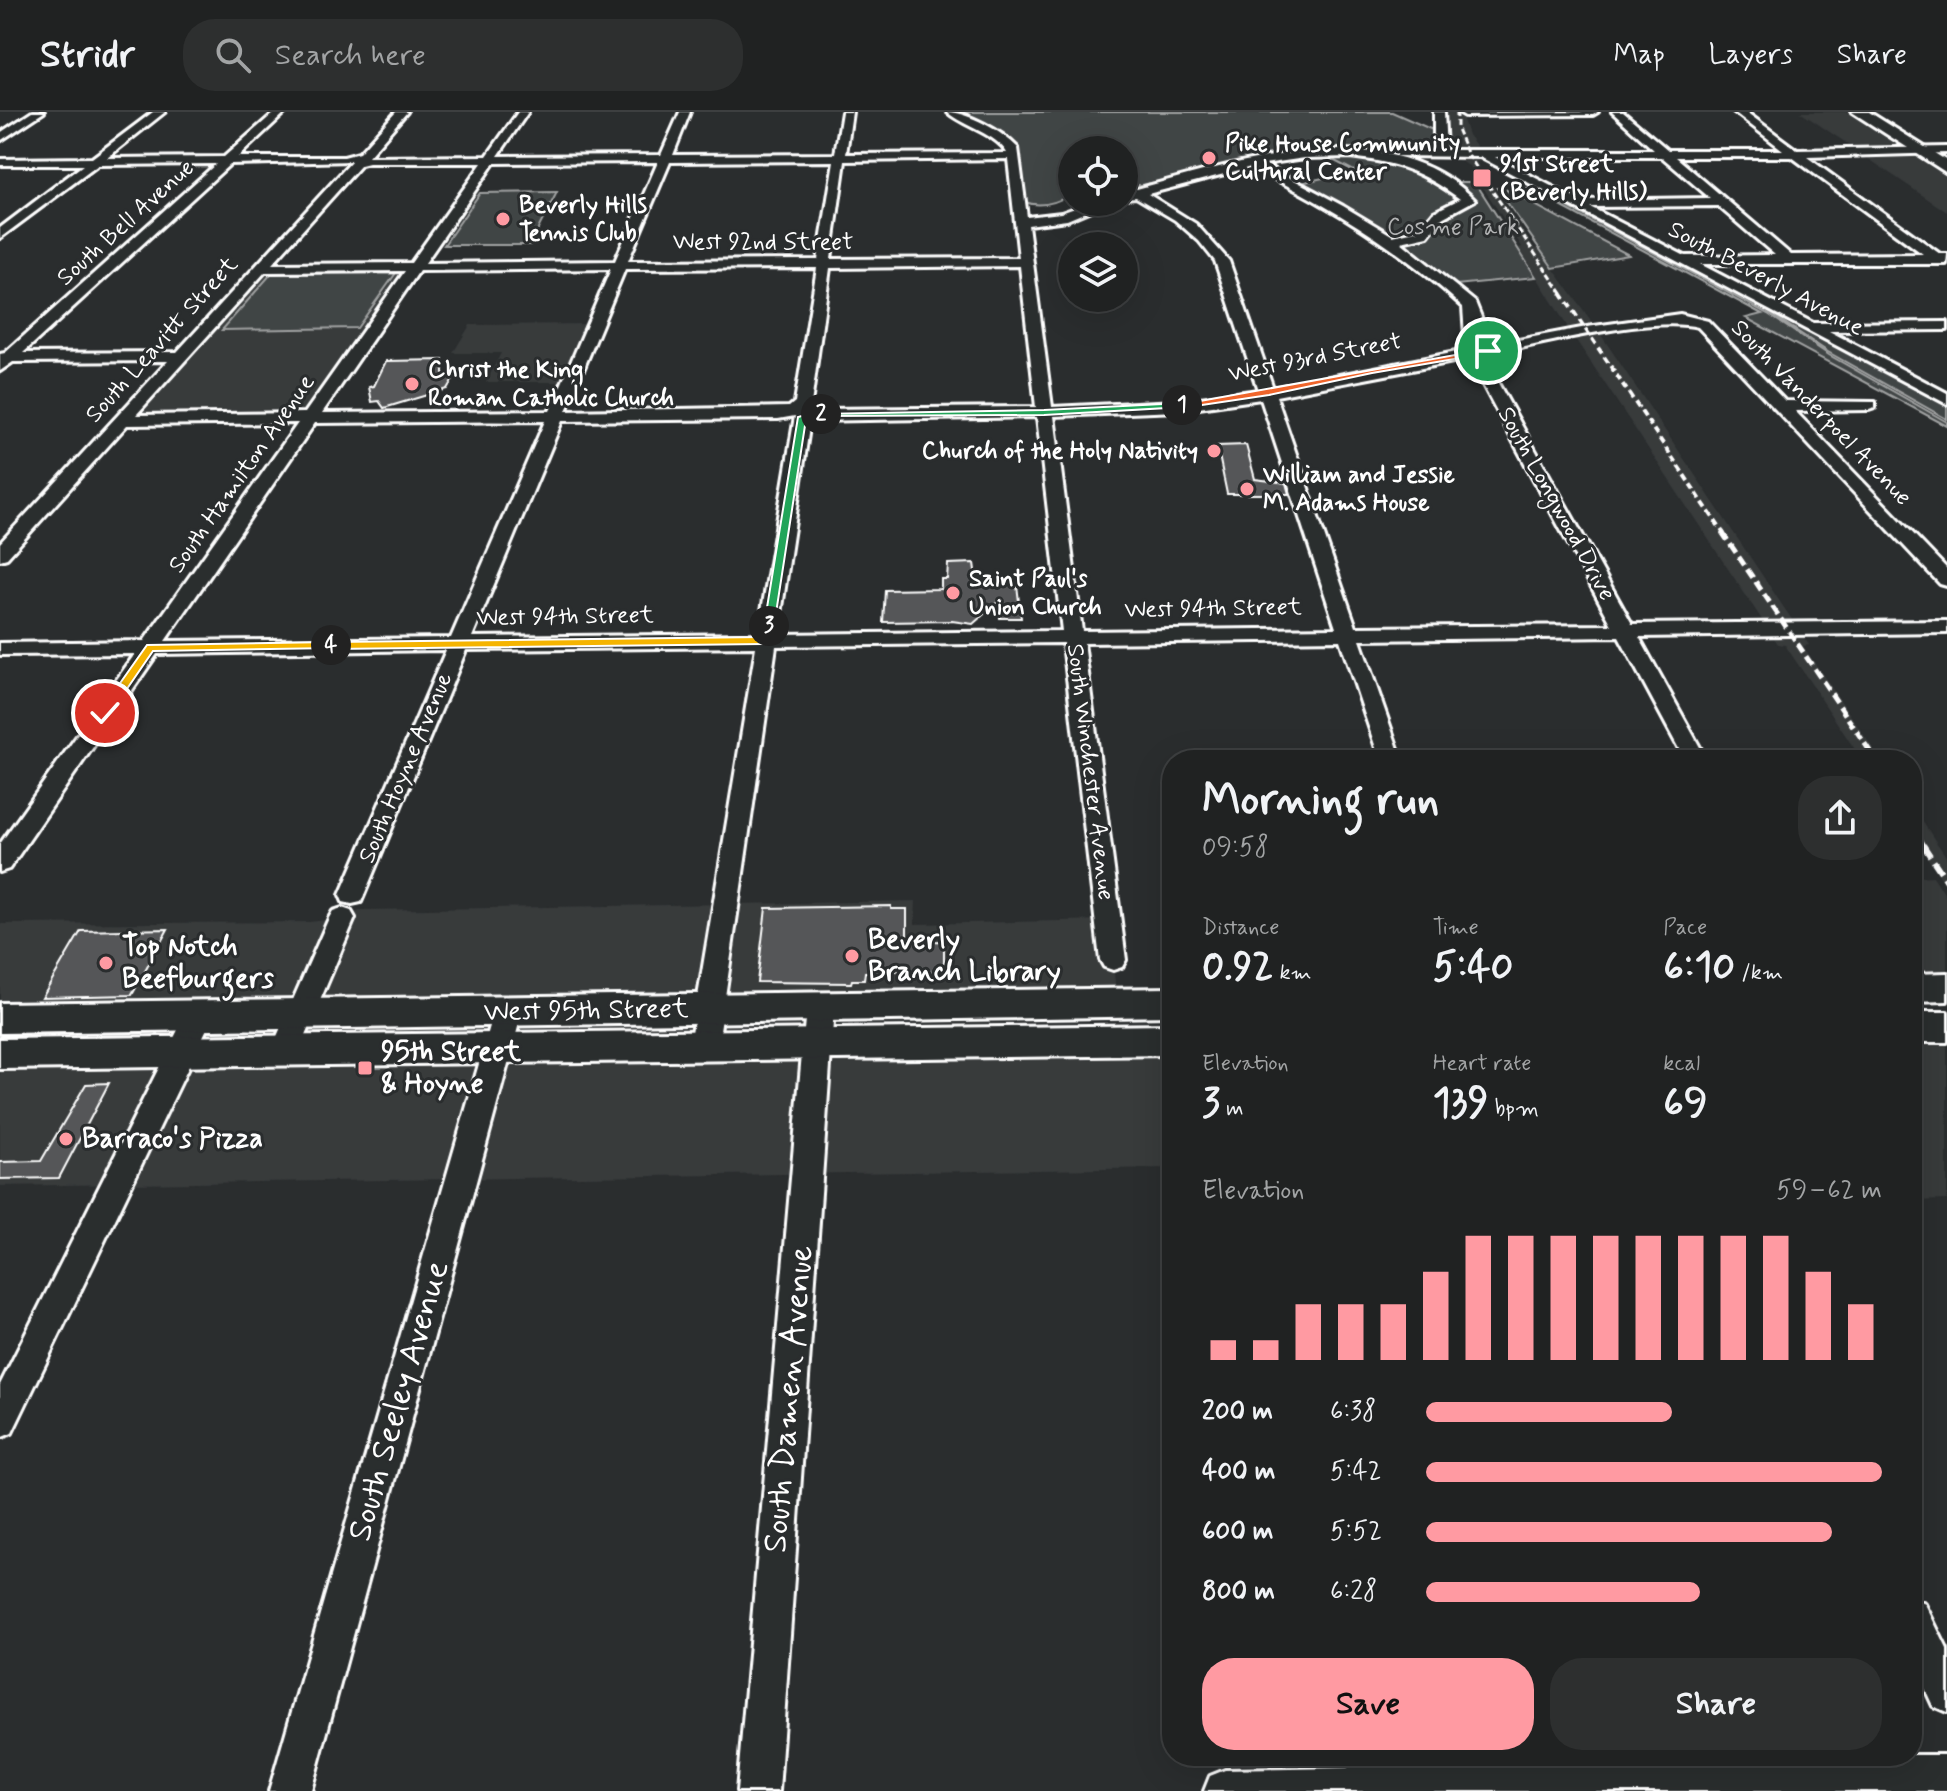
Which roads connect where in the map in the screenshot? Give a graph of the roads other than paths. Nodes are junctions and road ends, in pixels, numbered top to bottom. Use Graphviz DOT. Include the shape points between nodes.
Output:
graph roads {
  1 [pos="39,112"];
  2 [pos="160,112"];
  3 [pos="281,112"];
  4 [pos="402,112"];
  5 [pos="523,112"];
  6 [pos="685,112"];
  7 [pos="847,112"];
  8 [pos="952,112"];
  9 [pos="1439,112"];
  10 [pos="1593,112"];
  11 [pos="1617,112"];
  12 [pos="1739,112"];
  13 [pos="1859,112"];
  14 [pos="1465,113"];
  15 [pos="0,138"];
  16 [pos="1947,150"];
  17 [pos="1921,151"];
  18 [pos="1796,153"];
  19 [pos="1433,154"];
  20 [pos="1665,154"];
  21 [pos="1479,155"];
  22 [pos="1013,156"];
  23 [pos="1398,156"];
  24 [pos="840,157"];
  25 [pos="664,158"];
  26 [pos="491,159"];
  27 [pos="358,160"];
  28 [pos="227,161"];
  29 [pos="0,162"];
  30 [pos="95,162"];
  31 [pos="1252,163"];
  32 [pos="1947,168"];
  33 [pos="1138,191"];
  34 [pos="1138,198"];
  35 [pos="1721,202"];
  36 [pos="1058,203"];
  37 [pos="1576,203"];
  38 [pos="1020,215"];
  39 [pos="1066,216"];
  40 [pos="0,234"];
  41 [pos="1393,240"];
  42 [pos="1787,259"];
  43 [pos="1684,260"];
  44 [pos="1943,261"];
  45 [pos="1026,262"];
  46 [pos="824,264"];
  47 [pos="620,265"];
  48 [pos="416,267"];
  49 [pos="261,268"];
  50 [pos="1690,318"];
  51 [pos="1947,326"];
  52 [pos="1811,327"];
  53 [pos="1474,354"];
  54 [pos="181,356"];
  55 [pos="3,361"];
  56 [pos="1269,393"];
  57 [pos="1947,399"];
  58 [pos="1869,405"];
  59 [pos="1783,406"];
  60 [pos="1044,412"];
  61 [pos="798,414"];
  62 [pos="558,416"];
  63 [pos="310,419"];
  64 [pos="122,420"];
  65 [pos="0,554"];
  66 [pos="1947,580"];
  67 [pos="1947,627"];
  68 [pos="1625,631"];
  69 [pos="1349,634"];
  70 [pos="1073,637"];
  71 [pos="767,640"];
  72 [pos="459,644"];
  73 [pos="150,648"];
  74 [pos="0,649"];
  75 [pos="1388,750"];
  76 [pos="1690,750"];
  77 [pos="0,863"];
  78 [pos="1113,960"];
  79 [pos="1947,987"];
  80 [pos="1922,988"];
  81 [pos="1162,1002"];
  82 [pos="820,1008"];
  83 [pos="709,1010"];
  84 [pos="508,1012"];
  85 [pos="300,1015"];
  86 [pos="199,1016"];
  87 [pos="0,1018"];
  88 [pos="1922,1027"];
  89 [pos="1947,1027"];
  90 [pos="1162,1040"];
  91 [pos="817,1044"];
  92 [pos="704,1045"];
  93 [pos="497,1048"];
  94 [pos="285,1050"];
  95 [pos="182,1052"];
  96 [pos="0,1054"];
  97 [pos="0,1421"];
  98 [pos="1922,1638"];
  99 [pos="1947,1692"];
  100 [pos="1947,1775"];
  101 [pos="1371,1778"];
  102 [pos="290,1791"];
  103 [pos="758,1791"];
  104 [pos="1225,1791"];
  1 -- 15 [label="street"];
  2 -- 30 [label="street"];
  3 -- 28 [label="street, South Bell Avenue"];
  4 -- 27 [label="street, South Leavitt Street"];
  5 -- 26 [label="street, South Hamilton Avenue"];
  6 -- 25 [label="street, South Hoyne Avenue"];
  7 -- 24 [label="street"];
  8 -- 22 [label="street" via="998,137 1012,148"];
  9 -- 19 [label="street"];
  10 -- 14 [label="street"];
  11 -- 20 [label="street"];
  12 -- 18 [label="street"];
  13 -- 17 [label="main road"];
  16 -- 17 [label="street"];
  17 -- 18 [label="street"];
  17 -- 32 [label="main road"];
  18 -- 20 [label="street"];
  18 -- 44 [label="street"];
  19 -- 21 [label="street"];
  19 -- 23 [label="street" via="1415,160"];
  20 -- 21 [label="street"];
  20 -- 35 [label="street"];
  21 -- 37 [label="street, South Beverly Avenue"];
  22 -- 24 [label="street"];
  22 -- 38 [label="street, South Winchester Avenue"];
  23 -- 31 [label="street" via="1345,154"];
  23 -- 41 [label="street" via="1441,177 1469,203 1438,215 1423,233"];
  24 -- 25 [label="street"];
  24 -- 46 [label="street"];
  25 -- 26 [label="street"];
  25 -- 47 [label="street, South Hoyne Avenue"];
  26 -- 27 [label="street"];
  26 -- 48 [label="street, South Hamilton Avenue"];
  27 -- 28 [label="street"];
  27 -- 49 [label="street, South Leavitt Street"];
  28 -- 30 [label="street"];
  28 -- 55 [label="street, South Bell Avenue"];
  29 -- 30 [label="street"];
  30 -- 40 [label="street"];
  31 -- 33 [label="street"];
  31 -- 41 [label="street, South Longwood Drive"];
  34 -- 56 [label="street" via="1172,214 1217,252"];
  35 -- 37 [label="street"];
  35 -- 42 [label="street"];
  36 -- 38 [label="street"];
  37 -- 43 [label="street, South Beverly Avenue"];
  38 -- 39 [label="street"];
  38 -- 45 [label="street, South Winchester Avenue"];
  41 -- 53 [label="street, South Longwood Drive" via="1470,305 1475,316"];
  42 -- 43 [label="street"];
  42 -- 44 [label="street"];
  43 -- 52 [label="street, South Beverly Avenue"];
  45 -- 46 [label="street, West 92nd Street"];
  45 -- 60 [label="street, South Winchester Avenue"];
  46 -- 47 [label="street, West 92nd Street"];
  46 -- 61 [label="street"];
  47 -- 48 [label="street, West 92nd Street"];
  47 -- 62 [label="street, South Hoyne Avenue"];
  48 -- 49 [label="street, West 92nd Street"];
  48 -- 63 [label="street, South Hamilton Avenue"];
  49 -- 54 [label="street, South Leavitt Street"];
  50 -- 53 [label="street, West 93rd Street" via="1581,331"];
  50 -- 59 [label="street, South Vanderpoel Avenue" via="1703,324"];
  51 -- 52 [label="street"];
  52 -- 57 [label="street, South Beverly Avenue"];
  53 -- 56 [label="street, West 93rd Street"];
  53 -- 68 [label="street, South Longwood Drive"];
  54 -- 55 [label="street"];
  54 -- 64 [label="street, South Leavitt Street"];
  56 -- 60 [label="street, West 93rd Street" via="1178,406"];
  56 -- 69 [label="street"];
  58 -- 59 [label="street"];
  59 -- 66 [label="street, South Vanderpoel Avenue"];
  60 -- 61 [label="street, West 93rd Street"];
  60 -- 70 [label="street, South Winchester Avenue"];
  61 -- 62 [label="street, West 93rd Street"];
  61 -- 71 [label="street"];
  62 -- 63 [label="street, West 93rd Street"];
  62 -- 72 [label="street, South Hoyne Avenue"];
  63 -- 64 [label="street, West 93rd Street"];
  63 -- 73 [label="street, South Hamilton Avenue"];
  64 -- 65 [label="street, South Leavitt Street"];
  67 -- 68 [label="street, West 94th Street"];
  68 -- 69 [label="street, West 94th Street"];
  68 -- 76 [label="street, South Longwood Drive"];
  69 -- 70 [label="street, West 94th Street"];
  69 -- 75 [label="street"];
  70 -- 71 [label="street, West 94th Street"];
  70 -- 78 [label="street, South Winchester Avenue"];
  71 -- 72 [label="street, West 94th Street"];
  71 -- 83 [label="street"];
  72 -- 73 [label="street, West 94th Street"];
  72 -- 85 [label="street, South Hoyne Avenue"];
  73 -- 74 [label="street, West 94th Street"];
  73 -- 77 [label="street, South Hamilton Avenue"];
  79 -- 80 [label="main road"];
  81 -- 82 [label="main road, West 95th Street"];
  82 -- 83 [label="main road, West 95th Street"];
  82 -- 91 [label="street, South Damen Avenue"];
  83 -- 84 [label="main road, West 95th Street"];
  83 -- 92 [label="street"];
  84 -- 85 [label="main road, West 95th Street"];
  84 -- 93 [label="street, South Seeley Avenue"];
  85 -- 86 [label="main road, West 95th Street"];
  85 -- 94 [label="street, South Hoyne Avenue"];
  86 -- 87 [label="main road, West 95th Street"];
  86 -- 95 [label="street"];
  88 -- 89 [label="main road"];
  90 -- 91 [label="main road, West 95th Street"];
  91 -- 92 [label="main road, West 95th Street"];
  91 -- 103 [label="street, South Damen Avenue"];
  92 -- 93 [label="main road, West 95th Street"];
  93 -- 94 [label="main road, West 95th Street"];
  93 -- 102 [label="street, South Seeley Avenue"];
  94 -- 95 [label="main road, West 95th Street"];
  95 -- 96 [label="main road, West 95th Street"];
  95 -- 97 [label="street"];
  98 -- 99 [label="street"];
  100 -- 101 [label="street"];
  101 -- 104 [label="street"];
}
